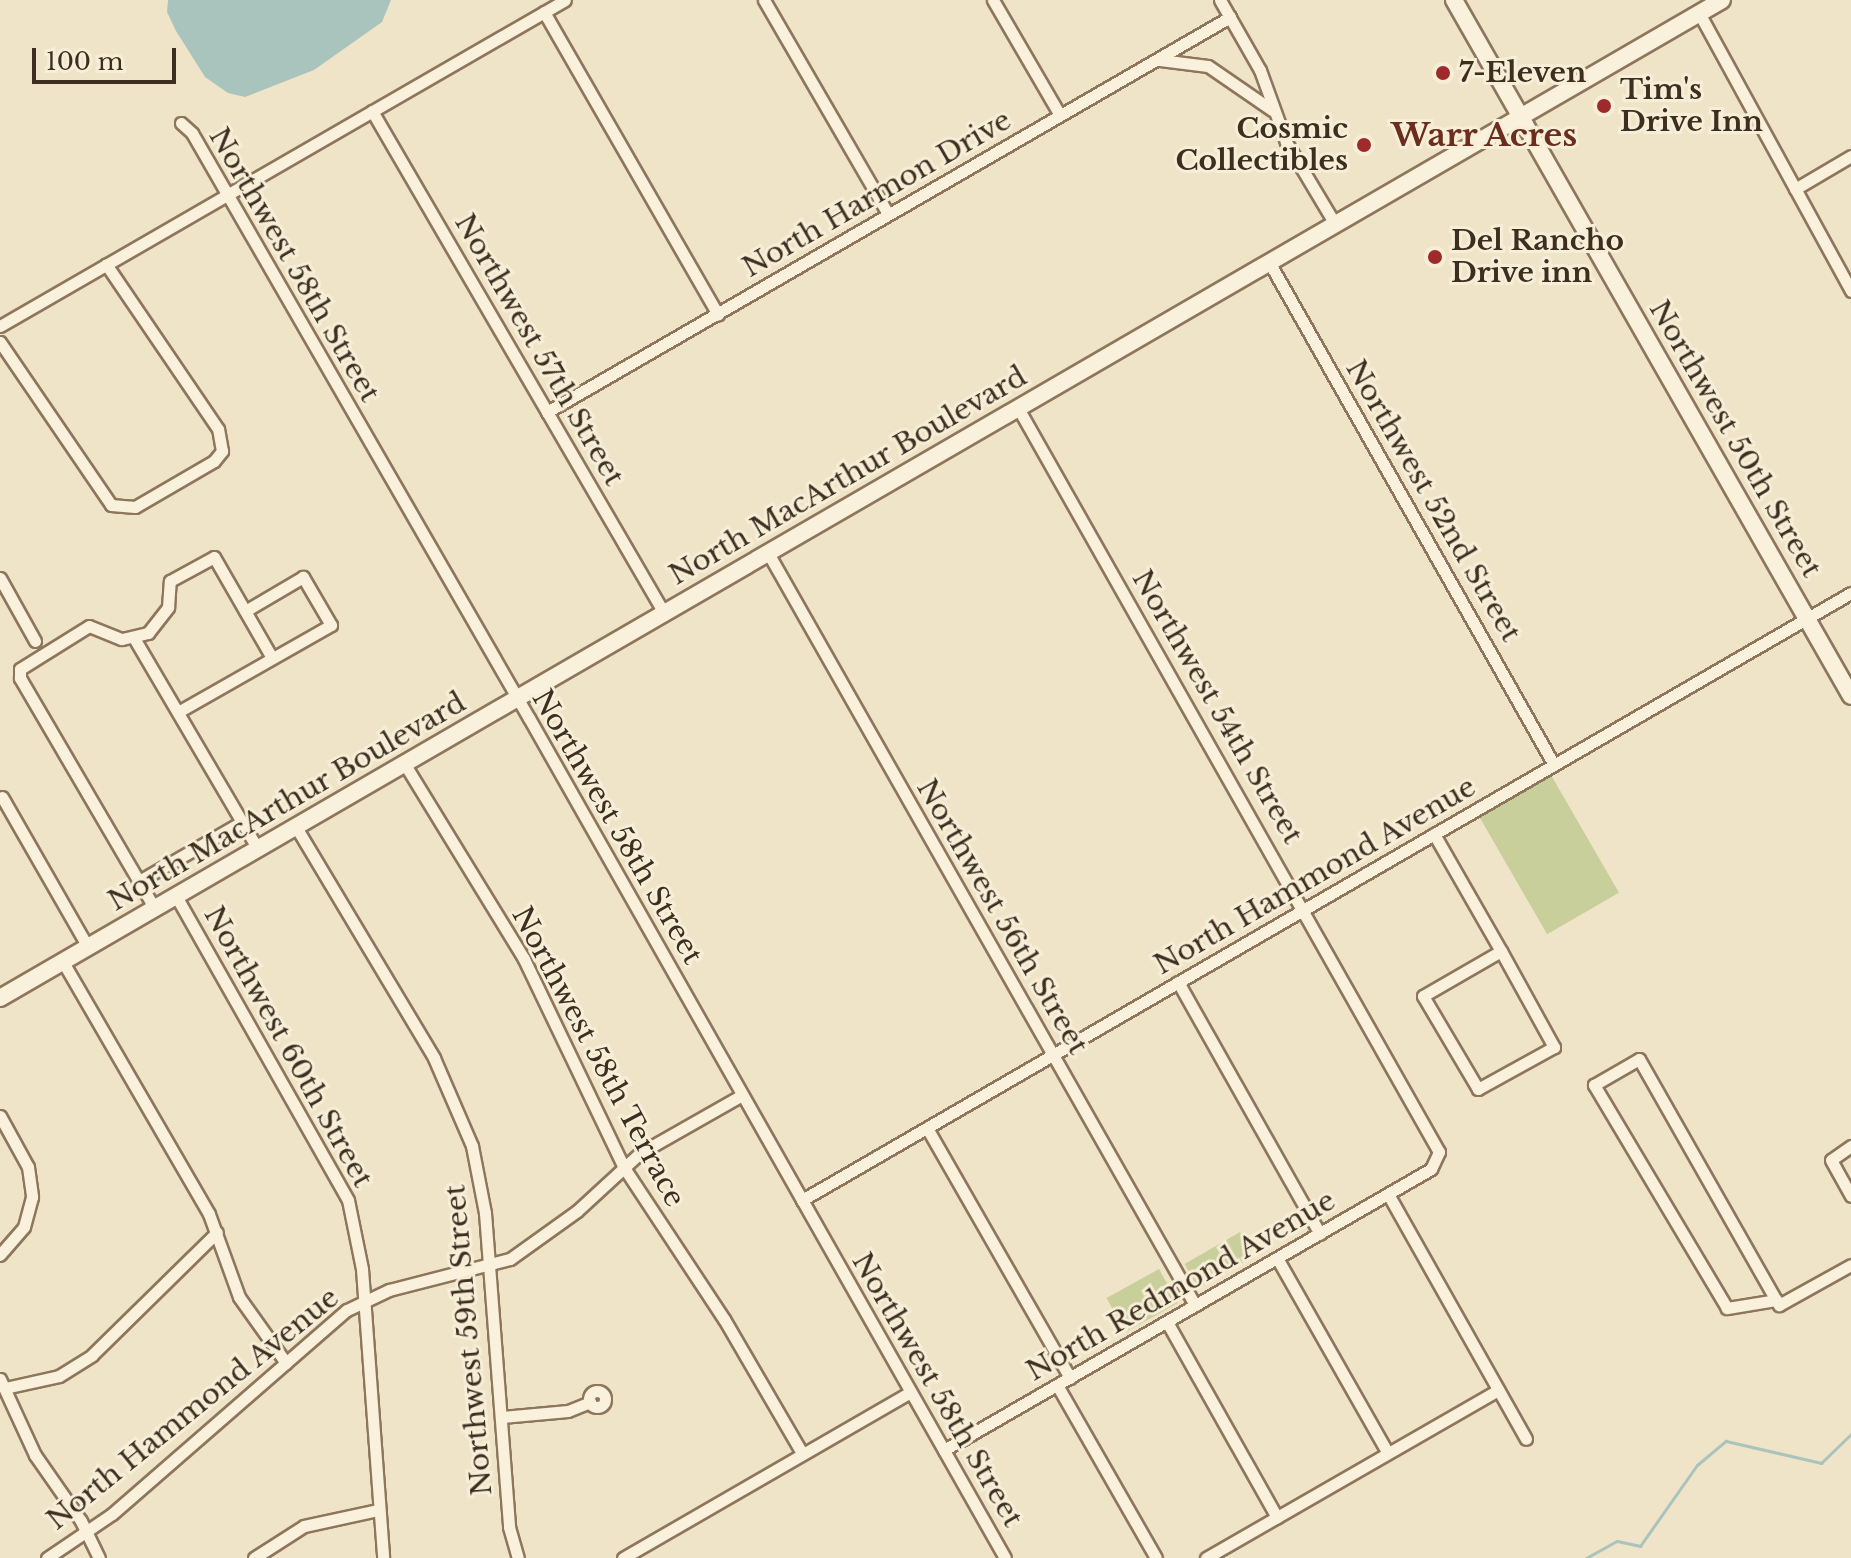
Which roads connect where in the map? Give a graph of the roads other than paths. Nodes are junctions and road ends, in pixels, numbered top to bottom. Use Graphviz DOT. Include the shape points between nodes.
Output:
graph roads {
  1 [pos="565,0"];
  2 [pos="764,0"];
  3 [pos="993,0"];
  4 [pos="1220,0"];
  5 [pos="1454,0"];
  6 [pos="1722,0"];
  7 [pos="544,12"];
  8 [pos="1699,13"];
  9 [pos="1230,17"];
  10 [pos="1153,61"];
  11 [pos="1272,110"];
  12 [pos="372,111"];
  13 [pos="1060,115"];
  14 [pos="1520,116"];
  15 [pos="181,123"];
  16 [pos="1851,156"];
  17 [pos="1795,189"];
  18 [pos="225,196"];
  19 [pos="888,214"];
  20 [pos="1335,224"];
  21 [pos="1269,262"];
  22 [pos="106,264"];
  23 [pos="1851,291"];
  24 [pos="718,314"];
  25 [pos="0,326"];
  26 [pos="0,342"];
  27 [pos="1018,408"];
  28 [pos="547,412"];
  29 [pos="768,553"];
  30 [pos="0,578"];
  31 [pos="1851,593"];
  32 [pos="245,611"];
  33 [pos="664,613"];
  34 [pos="1807,618"];
  35 [pos="134,638"];
  36 [pos="35,641"];
  37 [pos="272,658"];
  38 [pos="1851,696"];
  39 [pos="517,699"];
  40 [pos="178,712"];
  41 [pos="404,763"];
  42 [pos="1554,765"];
  43 [pos="2,797"];
  44 [pos="242,822"];
  45 [pos="296,827"];
  46 [pos="1434,834"];
  47 [pos="258,849"];
  48 [pos="139,881"];
  49 [pos="176,896"];
  50 [pos="155,909"];
  51 [pos="1304,910"];
  52 [pos="88,947"];
  53 [pos="1501,951"];
  54 [pos="63,962"];
  55 [pos="1178,982"];
  56 [pos="0,998"];
  57 [pos="1053,1055"];
  58 [pos="742,1095"];
  59 [pos="0,1116"];
  60 [pos="927,1128"];
  61 [pos="1851,1146"];
  62 [pos="1438,1158"];
  63 [pos="623,1166"];
  64 [pos="1388,1194"];
  65 [pos="1851,1196"];
  66 [pos="802,1200"];
  67 [pos="217,1232"];
  68 [pos="1320,1234"];
  69 [pos="0,1255"];
  70 [pos="1277,1258"];
  71 [pos="1851,1265"];
  72 [pos="491,1267"];
  73 [pos="365,1300"];
  74 [pos="1776,1300"];
  75 [pos="1195,1305"];
  76 [pos="1167,1322"];
  77 [pos="286,1363"];
  78 [pos="1070,1378"];
  79 [pos="2,1384"];
  80 [pos="1057,1385"];
  81 [pos="1498,1390"];
  82 [pos="911,1392"];
  83 [pos="590,1402"];
  84 [pos="502,1417"];
  85 [pos="1526,1439"];
  86 [pos="944,1450"];
  87 [pos="802,1453"];
  88 [pos="1388,1453"];
  89 [pos="378,1510"];
  90 [pos="1277,1517"];
  91 [pos="85,1533"];
  92 [pos="47,1558"];
  93 [pos="99,1558"];
  94 [pos="254,1558"];
  95 [pos="383,1558"];
  96 [pos="518,1558"];
  97 [pos="623,1558"];
  98 [pos="1005,1558"];
  99 [pos="1156,1558"];
  100 [pos="1206,1558"];
  1 -- 7 [label="street"];
  2 -- 19 [label="street"];
  3 -- 13 [label="street"];
  4 -- 9 [label="street"];
  5 -- 14 [label="main road, Northwest 50th Street"];
  6 -- 8 [label="main road, North MacArthur Boulevard"];
  7 -- 12 [label="street"];
  7 -- 24 [label="street"];
  8 -- 14 [label="main road, North MacArthur Boulevard"];
  8 -- 17 [label="street"];
  9 -- 10 [label="street, North Harmon Drive"];
  9 -- 11 [label="street" via="1260,70"];
  10 -- 11 [label="street" via="1176,58 1208,66"];
  10 -- 13 [label="street, North Harmon Drive"];
  11 -- 20 [label="street"];
  12 -- 18 [label="street"];
  12 -- 28 [label="street, Northwest 57th Street"];
  13 -- 19 [label="street, North Harmon Drive"];
  14 -- 20 [label="main road, North MacArthur Boulevard"];
  14 -- 34 [label="main road, Northwest 50th Street"];
  15 -- 18 [label="street, Northwest 58th Street" via="192,133"];
  16 -- 17 [label="street"];
  17 -- 23 [label="street"];
  18 -- 22 [label="street"];
  18 -- 39 [label="street, Northwest 58th Street"];
  19 -- 24 [label="street, North Harmon Drive"];
  20 -- 21 [label="main road, North MacArthur Boulevard"];
  21 -- 27 [label="main road, North MacArthur Boulevard"];
  21 -- 42 [label="street, Northwest 52nd Street"];
  22 -- 25 [label="street"];
  22 -- 26 [label="street" via="221,438 219,456 135,507 111,505"];
  24 -- 28 [label="street, North Harmon Drive"];
  27 -- 29 [label="main road, North MacArthur Boulevard"];
  27 -- 51 [label="street, Northwest 54th Street"];
  28 -- 33 [label="street, Northwest 57th Street"];
  29 -- 33 [label="main road, North MacArthur Boulevard"];
  29 -- 57 [label="street, Northwest 56th Street"];
  30 -- 36 [label="street"];
  31 -- 34 [label="street, North Hammond Avenue"];
  32 -- 35 [label="street" via="214,557 170,581 163,619"];
  32 -- 37 [label="street"];
  32 -- 37 [label="street" via="303,577 331,625"];
  33 -- 39 [label="main road, North MacArthur Boulevard"];
  34 -- 38 [label="main road, Northwest 50th Street"];
  34 -- 42 [label="street, North Hammond Avenue"];
  35 -- 40 [label="street"];
  35 -- 48 [label="street" via="89,626 28,661 20,678"];
  37 -- 40 [label="street"];
  39 -- 41 [label="main road, North MacArthur Boulevard"];
  39 -- 58 [label="street, Northwest 58th Street"];
  40 -- 44 [label="street"];
  41 -- 45 [label="main road, North MacArthur Boulevard"];
  41 -- 63 [label="street, Northwest 58th Terrace" via="524,959"];
  42 -- 46 [label="street, North Hammond Avenue"];
  43 -- 52 [label="street"];
  44 -- 47 [label="street"];
  44 -- 48 [label="street"];
  45 -- 47 [label="main road, North MacArthur Boulevard"];
  45 -- 72 [label="street, Northwest 59th Street" via="449,1086 479,1175"];
  46 -- 51 [label="street, North Hammond Avenue"];
  46 -- 53 [label="street"];
  47 -- 49 [label="main road, North MacArthur Boulevard"];
  48 -- 50 [label="street"];
  49 -- 50 [label="main road, North MacArthur Boulevard"];
  49 -- 73 [label="street, Northwest 60th Street" via="334,1169 357,1232"];
  50 -- 52 [label="main road, North MacArthur Boulevard"];
  51 -- 55 [label="street, North Hammond Avenue"];
  51 -- 62 [label="street, Northwest 54th Street" via="1437,1145"];
  52 -- 54 [label="main road, North MacArthur Boulevard"];
  53 -- 53 [label="street" via="1423,996 1478,1089 1554,1047"];
  54 -- 56 [label="main road, North MacArthur Boulevard"];
  54 -- 67 [label="street"];
  55 -- 57 [label="street, North Hammond Avenue"];
  55 -- 68 [label="street"];
  57 -- 60 [label="street, North Hammond Avenue"];
  57 -- 75 [label="street, Northwest 56th Street"];
  58 -- 63 [label="street, North Hammond Avenue"];
  58 -- 66 [label="street, Northwest 58th Street"];
  59 -- 69 [label="street" via="28,1167 32,1197 24,1227"];
  60 -- 66 [label="street, North Hammond Avenue"];
  60 -- 78 [label="street"];
  61 -- 65 [label="street" via="1831,1160"];
  62 -- 64 [label="street, North Redmond Avenue" via="1431,1169"];
  63 -- 72 [label="street, North Hammond Avenue" via="554,1229"];
  63 -- 87 [label="street, Northwest 58th Terrace" via="724,1319"];
  64 -- 68 [label="street, North Redmond Avenue"];
  64 -- 81 [label="street"];
  66 -- 82 [label="street, Northwest 58th Street"];
  67 -- 77 [label="street" via="239,1297"];
  67 -- 79 [label="street" via="92,1355 59,1376"];
  68 -- 70 [label="street, North Redmond Avenue"];
  70 -- 75 [label="street, North Redmond Avenue"];
  70 -- 88 [label="street"];
  71 -- 74 [label="street" via="1779,1305"];
  72 -- 73 [label="street, North Hammond Avenue" via="416,1282"];
  72 -- 84 [label="street, Northwest 59th Street"];
  73 -- 77 [label="street, North Hammond Avenue"];
  73 -- 89 [label="street, Northwest 60th Street"];
  74 -- 74 [label="street" via="1639,1059 1594,1085 1727,1308"];
  75 -- 76 [label="street, North Redmond Avenue"];
  76 -- 78 [label="street, North Redmond Avenue"];
  76 -- 90 [label="street"];
  77 -- 91 [label="street, North Hammond Avenue"];
  78 -- 80 [label="street, North Redmond Avenue"];
  79 -- 91 [label="street" via="35,1455"];
  80 -- 86 [label="street, North Redmond Avenue"];
  80 -- 99 [label="street"];
  81 -- 85 [label="street"];
  81 -- 88 [label="street"];
  82 -- 86 [label="street, Northwest 58th Street"];
  82 -- 87 [label="street"];
  83 -- 84 [label="street" via="568,1411"];
  84 -- 96 [label="street, Northwest 59th Street" via="509,1527"];
  86 -- 98 [label="street, Northwest 58th Street"];
  87 -- 97 [label="street"];
  88 -- 90 [label="street"];
  89 -- 94 [label="street" via="304,1526"];
  89 -- 95 [label="street, Northwest 60th Street"];
  90 -- 100 [label="street"];
  91 -- 92 [label="street, North Hammond Avenue"];
  91 -- 93 [label="street"];
}
